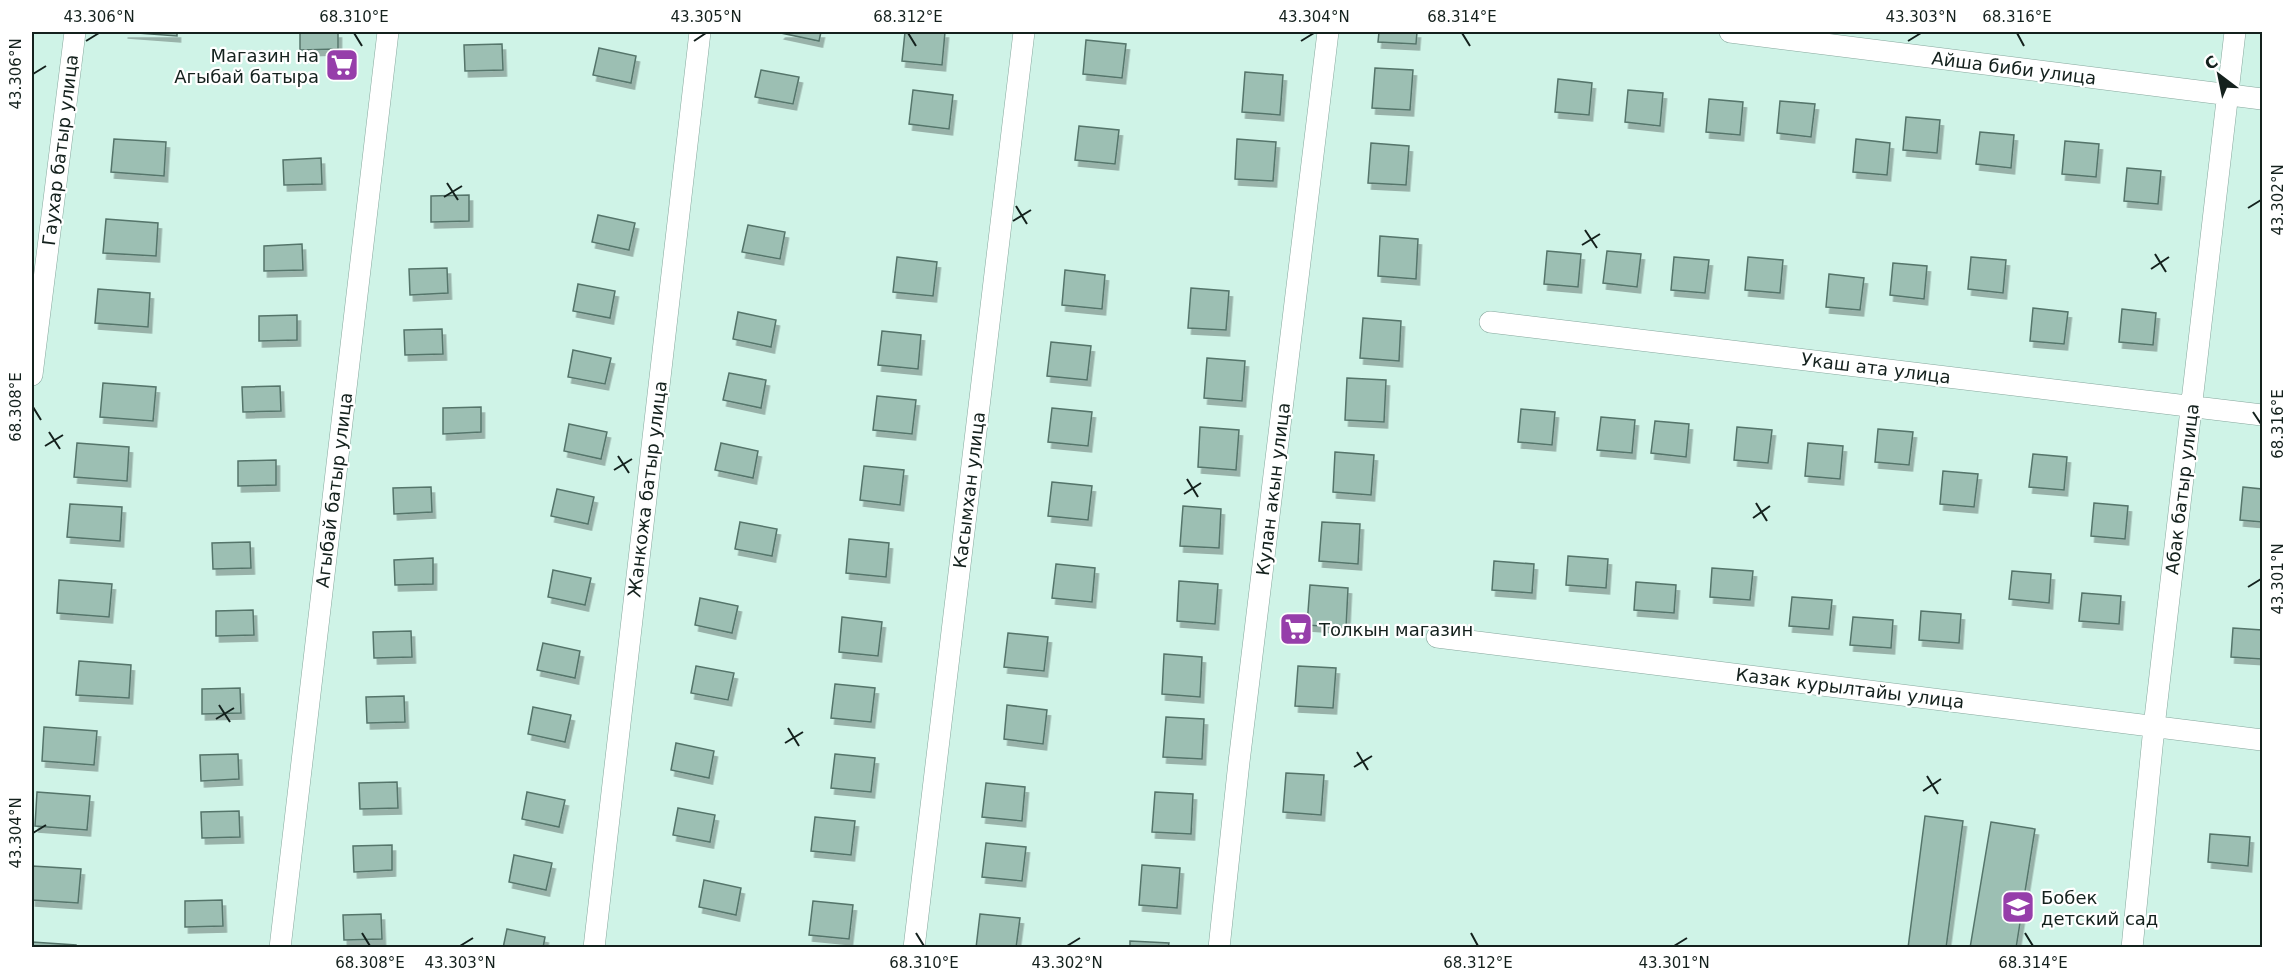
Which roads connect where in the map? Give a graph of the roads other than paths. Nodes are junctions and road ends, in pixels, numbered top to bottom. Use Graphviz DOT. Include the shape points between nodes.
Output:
graph roads {
  1 [pos="75,32"];
  2 [pos="388,32"];
  3 [pos="700,32"];
  4 [pos="1024,32"];
  5 [pos="1328,32"];
  6 [pos="1730,32"];
  7 [pos="2235,32"];
  8 [pos="2228,95"];
  9 [pos="2262,99"];
  10 [pos="1490,322"];
  11 [pos="32,375"];
  12 [pos="2192,406"];
  13 [pos="2262,415"];
  14 [pos="1437,637"];
  15 [pos="2154,727"];
  16 [pos="2262,740"];
  17 [pos="280,948"];
  18 [pos="594,948"];
  19 [pos="914,948"];
  20 [pos="1219,948"];
  21 [pos="2132,948"];
  1 -- 11 [label="street, Гаухар батыр улица"];
  2 -- 17 [label="street, Агыбай батыр улица"];
  3 -- 18 [label="street, Жанкожа батыр улица"];
  4 -- 19 [label="street, Касымхан улица"];
  5 -- 20 [label="street, Кулан акын улица"];
  6 -- 8 [label="street, Айша биби улица"];
  7 -- 8 [label="street, Абак батыр улица"];
  8 -- 9 [label="street, Айша биби улица"];
  8 -- 12 [label="street, Абак батыр улица"];
  10 -- 12 [label="street, Укаш ата улица"];
  12 -- 13 [label="street, Укаш ата улица"];
  12 -- 15 [label="street, Абак батыр улица"];
  14 -- 15 [label="street, Казак курылтайы улица"];
  15 -- 16 [label="street, Казак курылтайы улица"];
  15 -- 21 [label="street, Абак батыр улица"];
}
